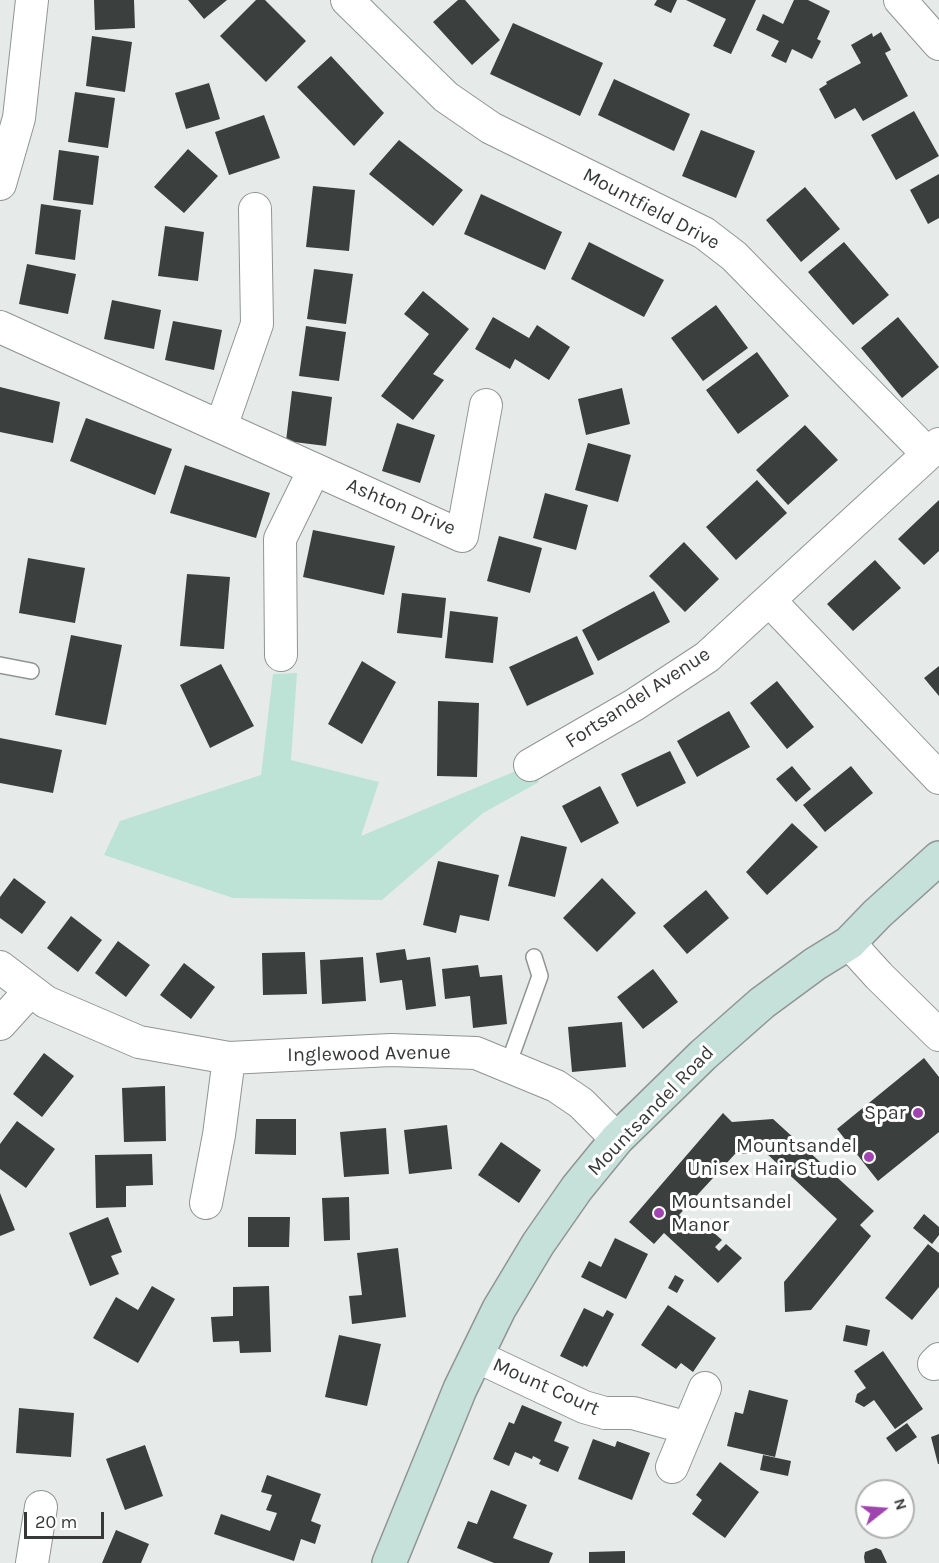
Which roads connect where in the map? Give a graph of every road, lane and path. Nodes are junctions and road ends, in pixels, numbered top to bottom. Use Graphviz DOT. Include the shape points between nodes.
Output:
graph roads {
  1 [pos="32,0"];
  2 [pos="347,0"];
  3 [pos="900,0"];
  4 [pos="939,44"];
  5 [pos="1,179"];
  6 [pos="255,209"];
  7 [pos="0,327"];
  8 [pos="486,405"];
  9 [pos="221,427"];
  10 [pos="934,449"];
  11 [pos="314,470"];
  12 [pos="769,600"];
  13 [pos="281,655"];
  14 [pos="0,665"];
  15 [pos="31,671"];
  16 [pos="530,765"];
  17 [pos="939,777"];
  18 [pos="939,858"];
  19 [pos="849,943"];
  20 [pos="534,957"];
  21 [pos="0,968"];
  22 [pos="30,991"];
  23 [pos="0,1024"];
  24 [pos="939,1035"];
  25 [pos="229,1058"];
  26 [pos="508,1065"];
  27 [pos="617,1139"];
  28 [pos="206,1203"];
  29 [pos="476,1356"];
  30 [pos="705,1388"];
  31 [pos="688,1428"];
  32 [pos="672,1467"];
  33 [pos="41,1508"];
  34 [pos="32,1563"];
  35 [pos="389,1563"];
  1 -- 5 [label="street" via="19,118"];
  2 -- 10 [label="street, Mountfield Drive" via="446,97 491,128 717,241"];
  3 -- 4 [label="street"];
  6 -- 9 [label="street" via="257,324"];
  7 -- 9 [label="street, Ashton Drive"];
  8 -- 11 [label="street, Ashton Drive" via="462,536"];
  9 -- 11 [label="street, Ashton Drive"];
  10 -- 12 [label="street, Fortsandel Avenue"];
  11 -- 13 [label="street" via="280,538"];
  12 -- 16 [label="street, Fortsandel Avenue" via="706,657 634,705"];
  12 -- 17 [label="street"];
  14 -- 15 [label="lane"];
  18 -- 19 [label="street, Mountsandel Road"];
  19 -- 24 [label="street"];
  19 -- 27 [label="street, Mountsandel Road" via="762,1003"];
  20 -- 26 [label="lane" via="540,976"];
  21 -- 22 [label="street, Inglewood Avenue"];
  22 -- 23 [label="street"];
  22 -- 25 [label="street, Inglewood Avenue" via="46,1002 139,1042"];
  25 -- 26 [label="street, Inglewood Avenue" via="391,1050 476,1053"];
  25 -- 28 [label="street"];
  26 -- 27 [label="street, Inglewood Avenue" via="556,1086 581,1103"];
  27 -- 29 [label="street, Mountsandel Road" via="538,1244"];
  29 -- 31 [label="street, Mount Court" via="584,1407 605,1413 633,1413"];
  29 -- 35 [label="street, Mountsandel Road"];
  30 -- 31 [label="street"];
  31 -- 32 [label="street"];
  33 -- 34 [label="street"];
}
